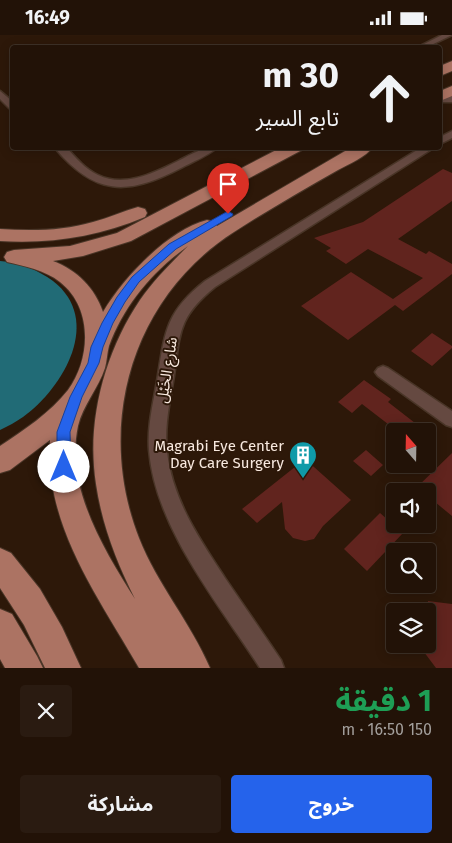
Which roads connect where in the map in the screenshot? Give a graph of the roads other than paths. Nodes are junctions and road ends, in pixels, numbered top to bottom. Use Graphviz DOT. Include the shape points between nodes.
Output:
graph roads {
  1 [pos="448,35"];
  2 [pos="426,45"];
  3 [pos="0,94"];
  4 [pos="10,104"];
  5 [pos="62,150"];
  6 [pos="207,150"];
  7 [pos="290,150"];
  8 [pos="291,150"];
  9 [pos="344,150"];
  10 [pos="360,150"];
  11 [pos="425,150"];
  12 [pos="0,235"];
  13 [pos="7,256"];
  14 [pos="97,347"];
  15 [pos="383,372"];
  16 [pos="76,397"];
  17 [pos="452,421"];
  18 [pos="0,461"];
  19 [pos="0,564"];
  20 [pos="0,626"];
  21 [pos="25,668"];
  22 [pos="63,668"];
  23 [pos="158,668"];
  24 [pos="192,668"];
  25 [pos="273,668"];
  1 -- 2 [label="street"];
  3 -- 4 [label="street"];
  5 -- 6 [label="street" via="91,177 121,185 145,180"];
  7 -- 12 [label="main road" via="245,164 96,229 47,237"];
  8 -- 13 [label="main road" via="99,247 43,257"];
  9 -- 14 [label="main road" via="173,247 136,280 107,323"];
  10 -- 24 [label="main road" via="239,220 197,249 172,272 145,307 119,365 107,435 109,475 117,519 131,557"];
  11 -- 25 [label="street, شارع الخَيْل" via="210,284 195,295 175,321 158,450 170,506 184,535"];
  13 -- 14 [label="main road" via="44,264 68,278 86,296 96,320"];
  14 -- 16 [label="main road" via="86,380"];
  15 -- 17 [label="street"];
  16 -- 18 [label="main road" via="43,433"];
  16 -- 23 [label="main road" via="64,432 64,467 70,505 90,551"];
  19 -- 22 [label="main road" via="16,581 42,621"];
  20 -- 21 [label="main road"];
}
